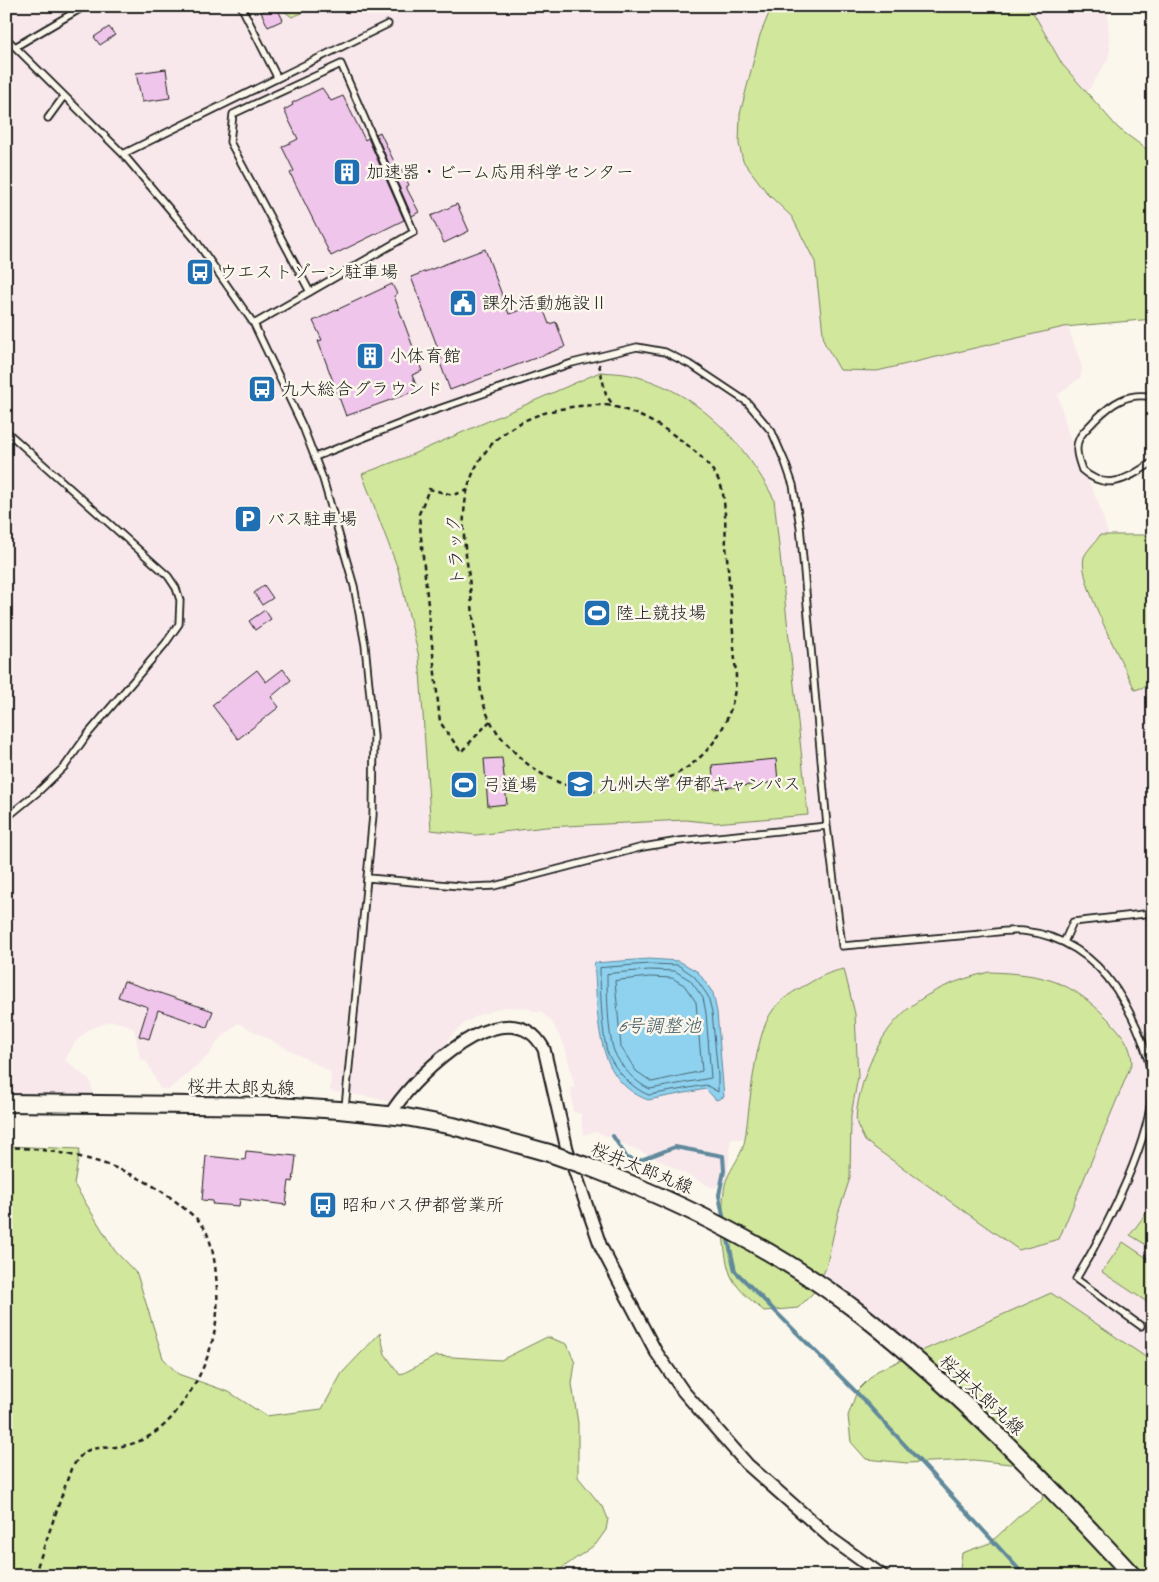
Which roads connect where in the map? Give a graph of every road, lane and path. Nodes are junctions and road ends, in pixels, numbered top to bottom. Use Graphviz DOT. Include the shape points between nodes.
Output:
graph roads {
  1 [pos="85,6"];
  2 [pos="241,6"];
  3 [pos="388,24"];
  4 [pos="6,38"];
  5 [pos="15,47"];
  6 [pos="277,77"];
  7 [pos="64,96"];
  8 [pos="48,118"];
  9 [pos="123,154"];
  10 [pos="310,292"];
  11 [pos="254,324"];
  12 [pos="598,358"];
  13 [pos="1153,397"];
  14 [pos="614,406"];
  15 [pos="6,431"];
  16 [pos="315,457"];
  17 [pos="1153,462"];
  18 [pos="468,490"];
  19 [pos="490,721"];
  20 [pos="6,818"];
  21 [pos="827,826"];
  22 [pos="368,878"];
  23 [pos="1153,913"];
  24 [pos="1064,942"];
  25 [pos="6,1103"];
  26 [pos="345,1111"];
  27 [pos="390,1115"];
  28 [pos="6,1147"];
  29 [pos="1141,1326"];
  30 [pos="34,1576"];
  31 [pos="883,1576"];
  32 [pos="1133,1576"];
  1 -- 5 [label="lane"];
  2 -- 6 [label="lane"];
  3 -- 6 [label="lane"];
  4 -- 5 [label="lane"];
  5 -- 7 [label="lane"];
  6 -- 9 [label="lane"];
  7 -- 8 [label="lane"];
  7 -- 9 [label="lane"];
  9 -- 11 [label="lane" via="194,238"];
  10 -- 10 [label="lane" via="230,142 234,114 340,64 414,232"];
  10 -- 11 [label="lane"];
  11 -- 16 [label="lane"];
  12 -- 14 [label="path" via="606,395"];
  12 -- 16 [label="lane" via="572,363 427,413"];
  12 -- 21 [label="lane" via="637,347 665,352 693,366 747,402 772,432 792,485 800,526"];
  13 -- 17 [label="lane" via="1138,395 1118,400 1086,430 1077,449 1082,470 1097,481 1107,483 1119,481"];
  14 -- 18 [label="path, トラック" via="548,410 509,428 490,447 473,474"];
  14 -- 19 [label="path, トラック" via="656,424 690,446 700,455 722,489 736,676 730,714 716,741 697,760 674,775 649,785 621,790 581,790 542,774 516,754"];
  15 -- 20 [label="lane" via="156,563 176,588 181,616 165,644 65,766"];
  16 -- 22 [label="lane" via="343,542 365,645 374,765"];
  18 -- 19 [label="path, トラック" via="463,516 482,703"];
  18 -- 19 [label="path" via="453,495 429,488 419,514 421,537 440,722 461,752"];
  21 -- 22 [label="lane" via="652,846 494,886 470,887"];
  21 -- 24 [label="lane" via="842,946 1022,931"];
  22 -- 26 [label="lane"];
  23 -- 24 [label="lane" via="1073,922"];
  24 -- 29 [label="lane" via="1080,950 1107,975 1126,1006 1152,1077 1151,1108 1128,1176 1106,1229 1076,1279"];
  25 -- 26 [label="main road, 桜井太郎丸線" via="278,1106"];
  26 -- 27 [label="main road, 桜井太郎丸線"];
  27 -- 31 [label="street" via="401,1097 446,1055 488,1028 522,1029 536,1038 544,1049 566,1149 601,1247 656,1352 683,1390 747,1464 833,1540"];
  27 -- 32 [label="main road, 桜井太郎丸線, bridge" via="453,1126 549,1153 652,1191 736,1234 807,1276 904,1350 1013,1452"];
  28 -- 30 [label="path" via="78,1154 115,1166 169,1196 205,1229 213,1251 217,1282 216,1334 210,1355 191,1388 176,1412 147,1438 128,1446 89,1449 80,1457 71,1469"];
}
